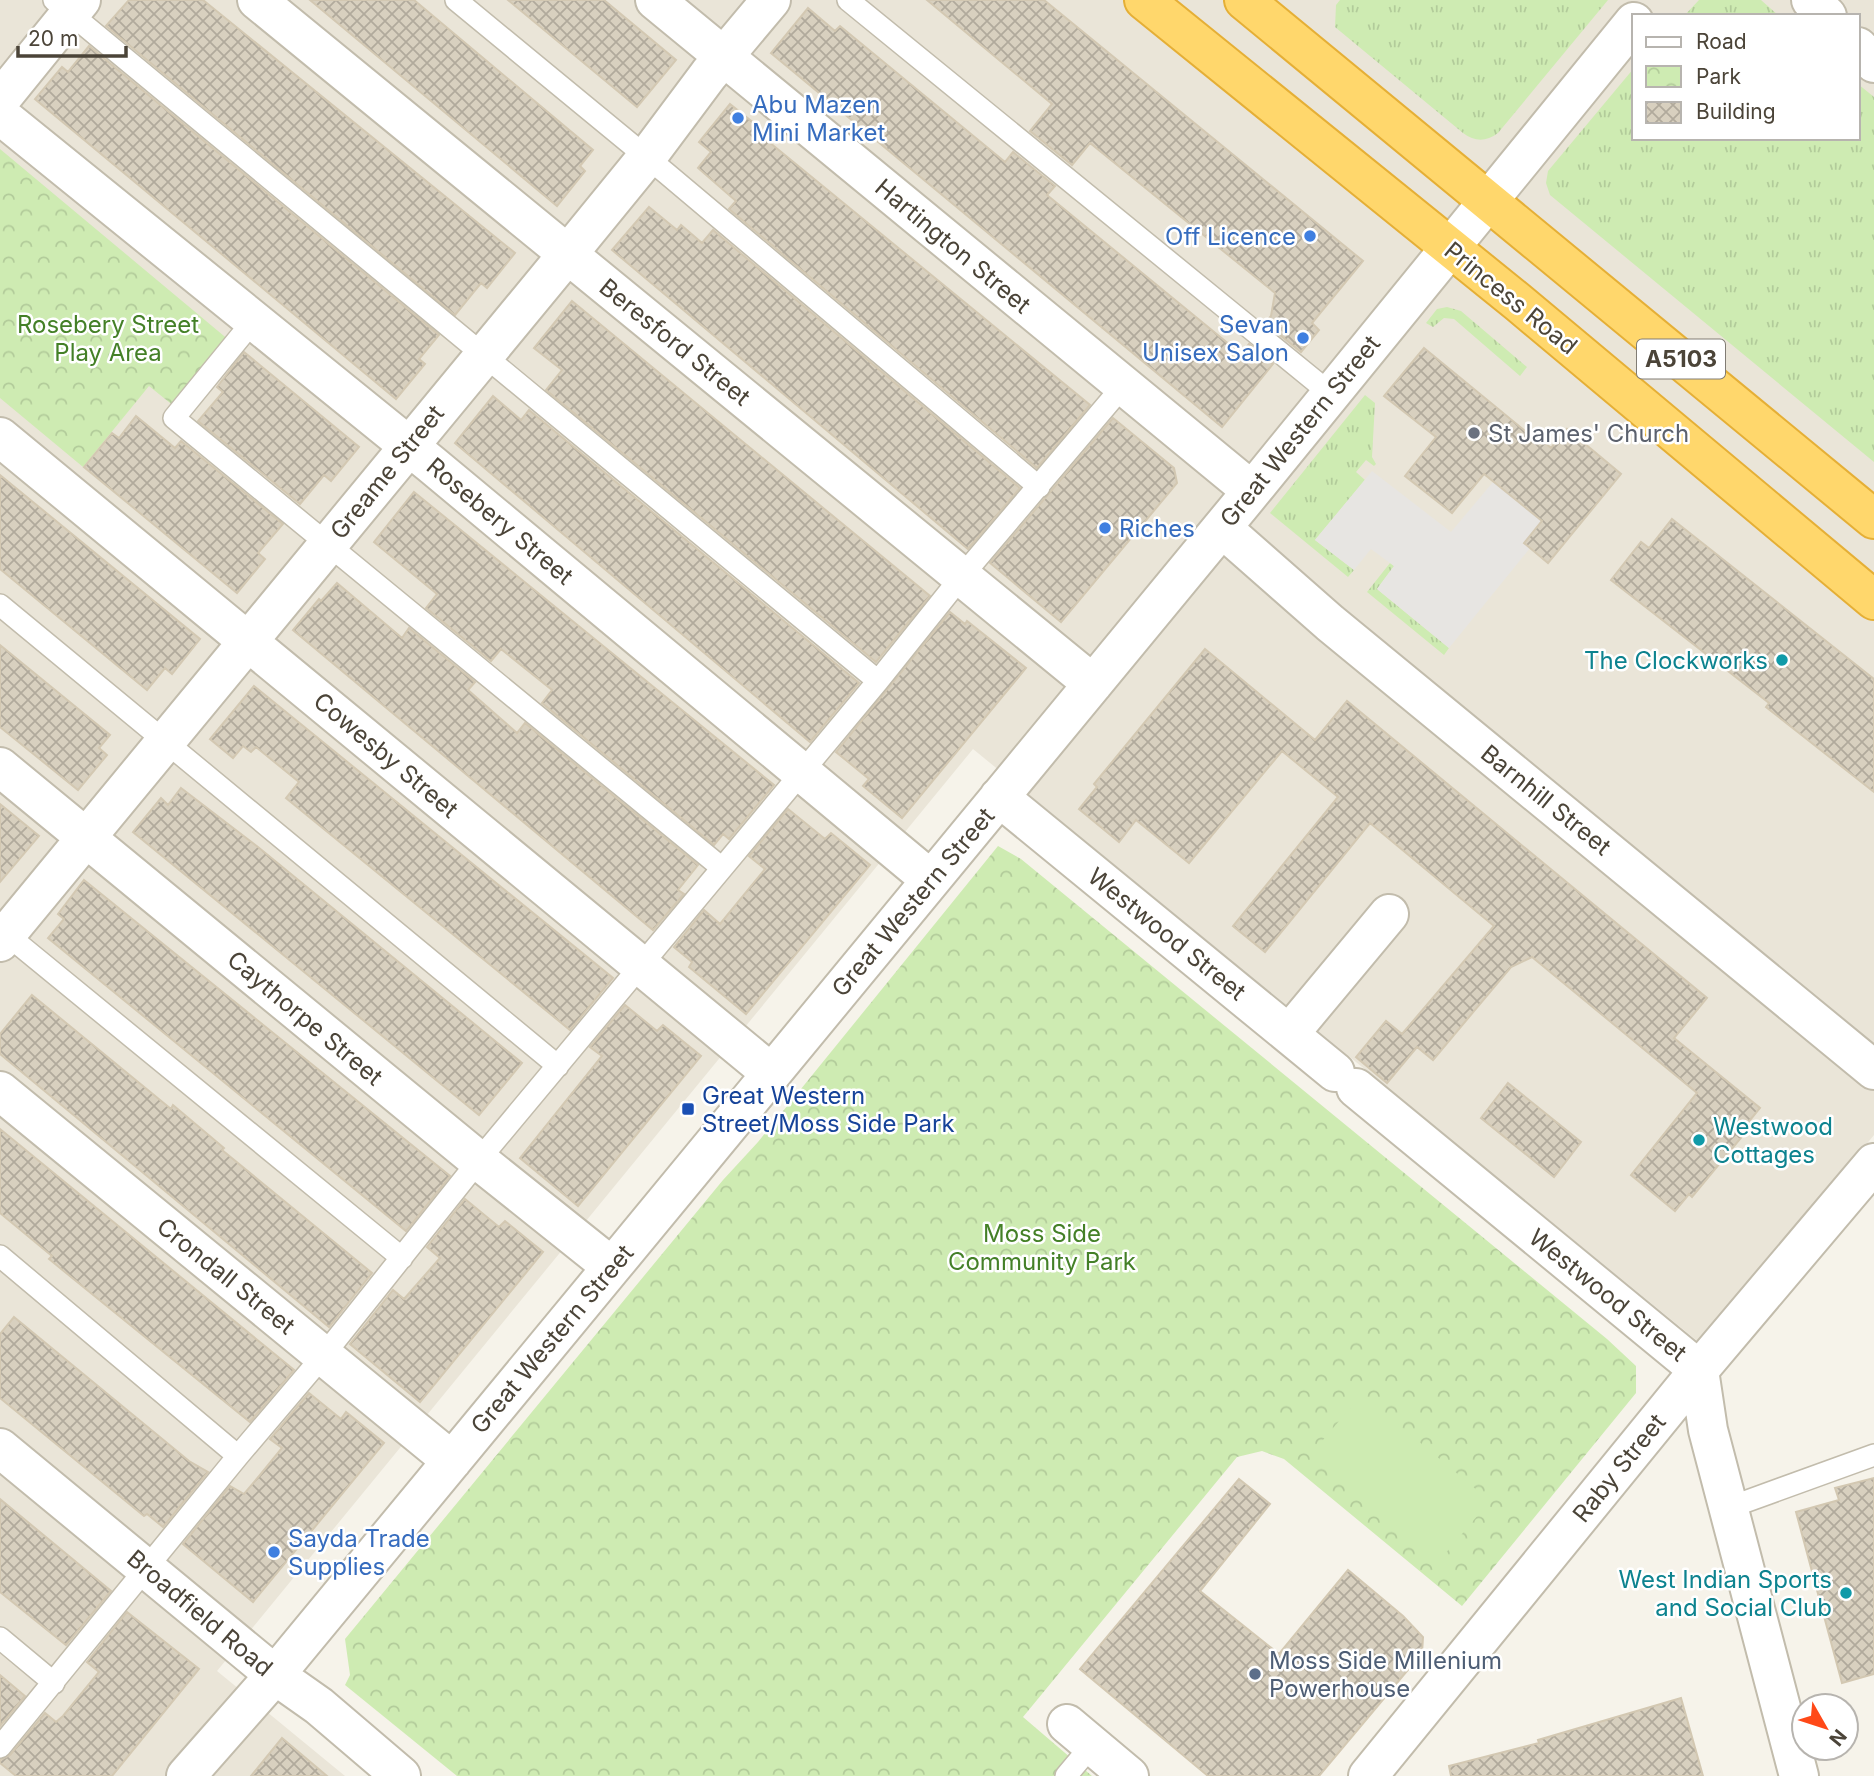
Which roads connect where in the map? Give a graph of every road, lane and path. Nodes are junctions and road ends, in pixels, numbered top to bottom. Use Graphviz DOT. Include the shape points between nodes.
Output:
graph roads {
  1 [pos="257,0"];
  2 [pos="456,0"];
  3 [pos="655,0"];
  4 [pos="771,0"];
  5 [pos="848,0"];
  6 [pos="1144,0"];
  7 [pos="1244,0"];
  8 [pos="1654,0"];
  9 [pos="1811,0"];
  10 [pos="69,5"];
  11 [pos="1641,14"];
  12 [pos="1825,14"];
  13 [pos="1632,24"];
  14 [pos="1860,49"];
  15 [pos="724,57"];
  16 [pos="1874,63"];
  17 [pos="0,100"];
  18 [pos="0,114"];
  19 [pos="647,157"];
  20 [pos="1488,200"];
  21 [pos="1449,247"];
  22 [pos="567,254"];
  23 [pos="254,320"];
  24 [pos="484,354"];
  25 [pos="1123,386"];
  26 [pos="1331,394"];
  27 [pos="0,437"];
  28 [pos="409,446"];
  29 [pos="1039,487"];
  30 [pos="1252,491"];
  31 [pos="1874,519"];
  32 [pos="1222,528"];
  33 [pos="328,545"];
  34 [pos="962,576"];
  35 [pos="1874,600"];
  36 [pos="0,605"];
  37 [pos="248,641"];
  38 [pos="878,681"];
  39 [pos="1093,684"];
  40 [pos="165,740"];
  41 [pos="0,766"];
  42 [pos="801,772"];
  43 [pos="999,797"];
  44 [pos="86,837"];
  45 [pos="722,868"];
  46 [pos="931,880"];
  47 [pos="1389,914"];
  48 [pos="2,935"];
  49 [pos="642,966"];
  50 [pos="1289,1034"];
  51 [pos="558,1066"];
  52 [pos="1874,1070"];
  53 [pos="771,1073"];
  54 [pos="0,1091"];
  55 [pos="478,1160"];
  56 [pos="1874,1163"];
  57 [pos="0,1256"];
  58 [pos="402,1258"];
  59 [pos="612,1267"];
  60 [pos="323,1356"];
  61 [pos="1699,1370"];
  62 [pos="0,1448"];
  63 [pos="1874,1455"];
  64 [pos="238,1456"];
  65 [pos="452,1461"];
  66 [pos="1728,1508"];
  67 [pos="146,1568"];
  68 [pos="0,1638"];
  69 [pos="275,1675"];
  70 [pos="54,1683"];
  71 [pos="1079,1734"];
  72 [pos="0,1747"];
  73 [pos="186,1776"];
  74 [pos="401,1776"];
  75 [pos="1066,1776"];
  76 [pos="1129,1776"];
  77 [pos="1368,1776"];
  78 [pos="1799,1776"];
  1 -- 22 [label="street, Beresford Street"];
  2 -- 19 [label="lane"];
  3 -- 15 [label="street, Hartington Street"];
  4 -- 15 [label="street, Greame Street"];
  5 -- 26 [label="lane"];
  6 -- 21 [label="highway, Princess Road / A5103"];
  7 -- 20 [label="highway, A5103"];
  8 -- 11 [label="street"];
  9 -- 12 [label="street"];
  10 -- 17 [label="street"];
  10 -- 24 [label="lane"];
  13 -- 20 [label="street, Great Western Street"];
  14 -- 16 [label="street"];
  15 -- 19 [label="street, Greame Street"];
  15 -- 25 [label="street, Hartington Street"];
  18 -- 23 [label="street, Rosebery Street"];
  19 -- 22 [label="street, Greame Street"];
  19 -- 29 [label="lane"];
  20 -- 21 [label="street, Great Western Street"];
  20 -- 31 [label="highway, A5103"];
  21 -- 26 [label="street, Great Western Street"];
  21 -- 35 [label="highway, Princess Road / A5103"];
  22 -- 24 [label="street, Greame Street"];
  22 -- 34 [label="street, Beresford Street"];
  23 -- 28 [label="street, Rosebery Street"];
  23 -- 33 [label="lane" via="174,418"];
  24 -- 28 [label="street, Greame Street"];
  24 -- 38 [label="lane"];
  25 -- 29 [label="lane"];
  25 -- 30 [label="street, Hartington Street"];
  26 -- 30 [label="street, Great Western Street"];
  27 -- 37 [label="street, Cowesby Street"];
  28 -- 33 [label="street, Greame Street"];
  28 -- 42 [label="street, Rosebery Street"];
  29 -- 34 [label="lane"];
  30 -- 32 [label="street, Great Western Street"];
  32 -- 39 [label="street, Great Western Street"];
  32 -- 52 [label="street, Barnhill Street" via="1330,623"];
  33 -- 37 [label="street, Greame Street"];
  33 -- 45 [label="lane"];
  34 -- 38 [label="lane"];
  34 -- 39 [label="street, Beresford Street"];
  36 -- 40 [label="lane"];
  37 -- 40 [label="street, Greame Street"];
  37 -- 49 [label="street, Cowesby Street"];
  38 -- 42 [label="lane"];
  39 -- 43 [label="street, Great Western Street"];
  40 -- 44 [label="street, Greame Street"];
  40 -- 51 [label="lane"];
  41 -- 44 [label="street, Caythorpe Street"];
  42 -- 45 [label="lane"];
  42 -- 46 [label="street, Rosebery Street"];
  43 -- 46 [label="street, Great Western Street"];
  43 -- 50 [label="street, Westwood Street"];
  44 -- 48 [label="street, Greame Street"];
  44 -- 55 [label="street, Caythorpe Street"];
  45 -- 49 [label="lane"];
  46 -- 53 [label="street, Great Western Street"];
  47 -- 50 [label="street"];
  48 -- 58 [label="lane"];
  49 -- 51 [label="lane"];
  49 -- 53 [label="street, Cowesby Street"];
  50 -- 61 [label="street, Westwood Street"];
  51 -- 55 [label="lane"];
  53 -- 59 [label="street, Great Western Street"];
  54 -- 60 [label="street, Crondall Street"];
  55 -- 58 [label="lane"];
  55 -- 59 [label="street, Caythorpe Street"];
  56 -- 61 [label="street, Raby Street"];
  57 -- 64 [label="lane"];
  58 -- 60 [label="lane"];
  59 -- 65 [label="street, Great Western Street"];
  60 -- 64 [label="lane"];
  60 -- 65 [label="street, Crondall Street"];
  61 -- 66 [label="street, Westwood Street" via="1708,1430"];
  61 -- 77 [label="street, Raby Street"];
  62 -- 67 [label="street, Broadfield Road"];
  63 -- 66 [label="lane"];
  64 -- 67 [label="lane"];
  65 -- 69 [label="street, Great Western Street"];
  66 -- 78 [label="street, Westwood Street"];
  67 -- 69 [label="street, Broadfield Road"];
  67 -- 70 [label="lane"];
  68 -- 70 [label="lane"];
  69 -- 73 [label="street, Great Western Street"];
  69 -- 74 [label="street, Broadfield Road"];
  70 -- 72 [label="lane"];
  71 -- 75 [label="lane"];
  71 -- 76 [label="street"];
}
